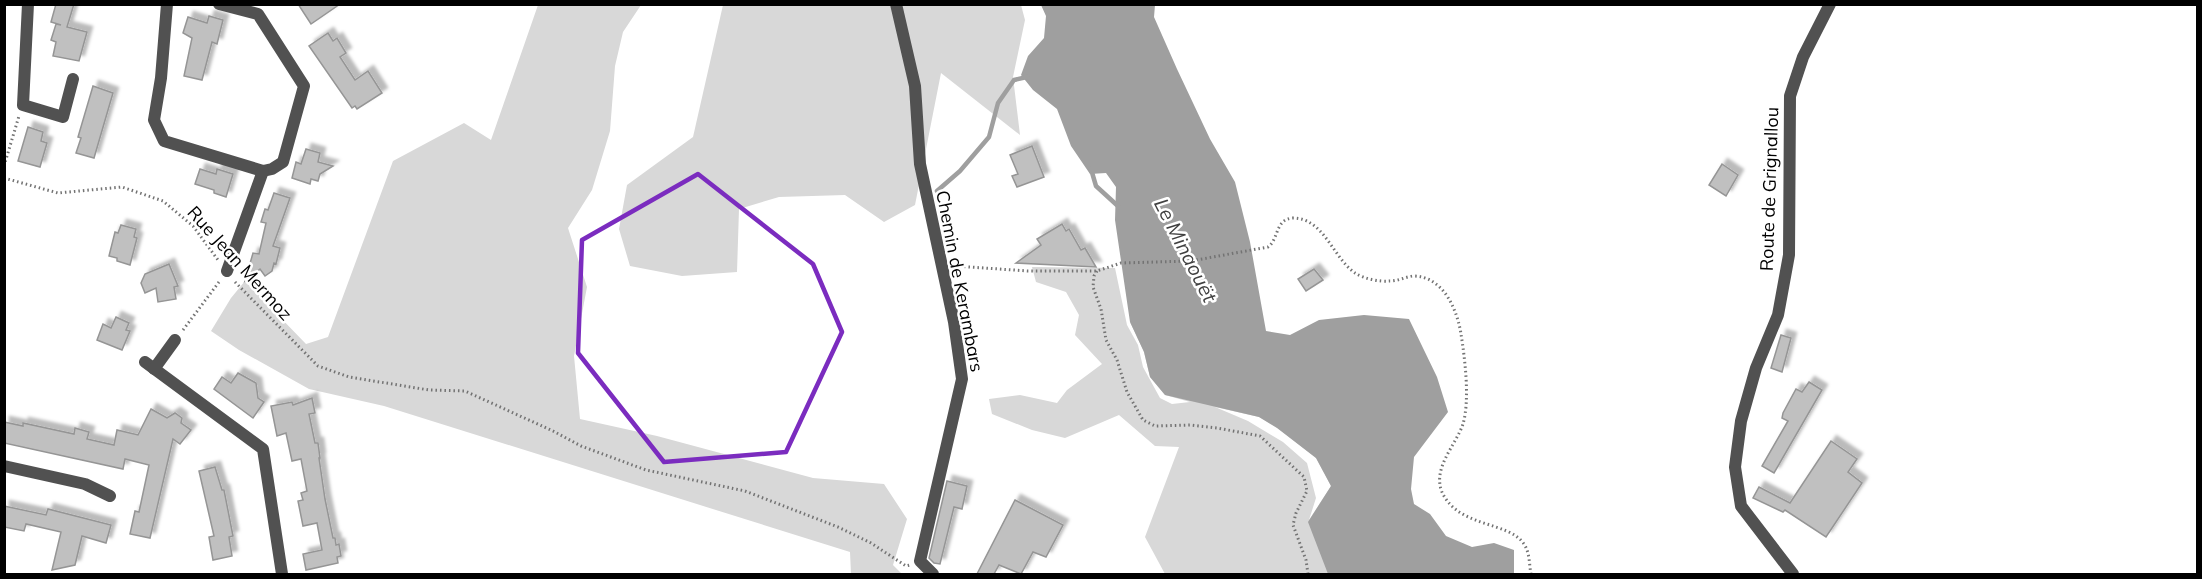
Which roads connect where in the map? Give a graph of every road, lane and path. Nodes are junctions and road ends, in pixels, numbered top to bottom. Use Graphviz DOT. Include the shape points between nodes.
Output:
graph roads {
  1 [pos="28,4"];
  2 [pos="167,4"];
  3 [pos="219,4"];
  4 [pos="896,4"];
  5 [pos="1830,4"];
  6 [pos="73,79"];
  7 [pos="23,105"];
  8 [pos="4,166"];
  9 [pos="263,171"];
  10 [pos="4,178"];
  11 [pos="941,265"];
  12 [pos="227,271"];
  13 [pos="1097,271"];
  14 [pos="176,340"];
  15 [pos="4,466"];
  16 [pos="110,496"];
  17 [pos="920,561"];
  18 [pos="282,574"];
  19 [pos="933,574"];
  20 [pos="1308,574"];
  21 [pos="1531,574"];
  22 [pos="1793,574"];
  1 -- 7 [label="street"];
  2 -- 9 [label="street" via="154,120 164,141"];
  3 -- 9 [label="street" via="258,14 303,86 283,162"];
  4 -- 11 [label="street, Chemin de Kerambars" via="915,86 920,164"];
  5 -- 22 [label="street, Route de Grignallou" via="1803,57 1790,96 1789,255 1778,315 1756,368 1741,422 1735,466 1740,507"];
  6 -- 7 [label="street" via="63,117"];
  7 -- 8 [label="path"];
  9 -- 12 [label="street"];
  10 -- 12 [label="path, Rue Jean Mermoz" via="58,193 122,187 163,201 193,226"];
  11 -- 13 [label="path" via="1028,272"];
  11 -- 17 [label="street, Chemin de Kerambars" via="962,379"];
  12 -- 14 [label="path"];
  12 -- 17 [label="path, Rue Jean Mermoz" via="318,366 361,379 429,390 465,391 581,447 646,470 745,491 838,527 906,566"];
  13 -- 20 [label="path" via="1094,287 1106,340 1143,420 1155,426 1199,426 1260,436 1304,477 1307,491 1293,525"];
  13 -- 21 [label="path" via="1121,263 1191,261 1268,247 1280,224 1292,218 1306,220 1318,228 1355,273 1378,281 1411,276 1430,282 1444,292 1456,314 1465,376 1465,416 1444,460 1441,490 1461,513 1518,537 1527,550"];
  14 -- 18 [label="street" via="150,366 263,449"];
  15 -- 16 [label="street" via="85,484"];
  17 -- 19 [label="street"];
}
